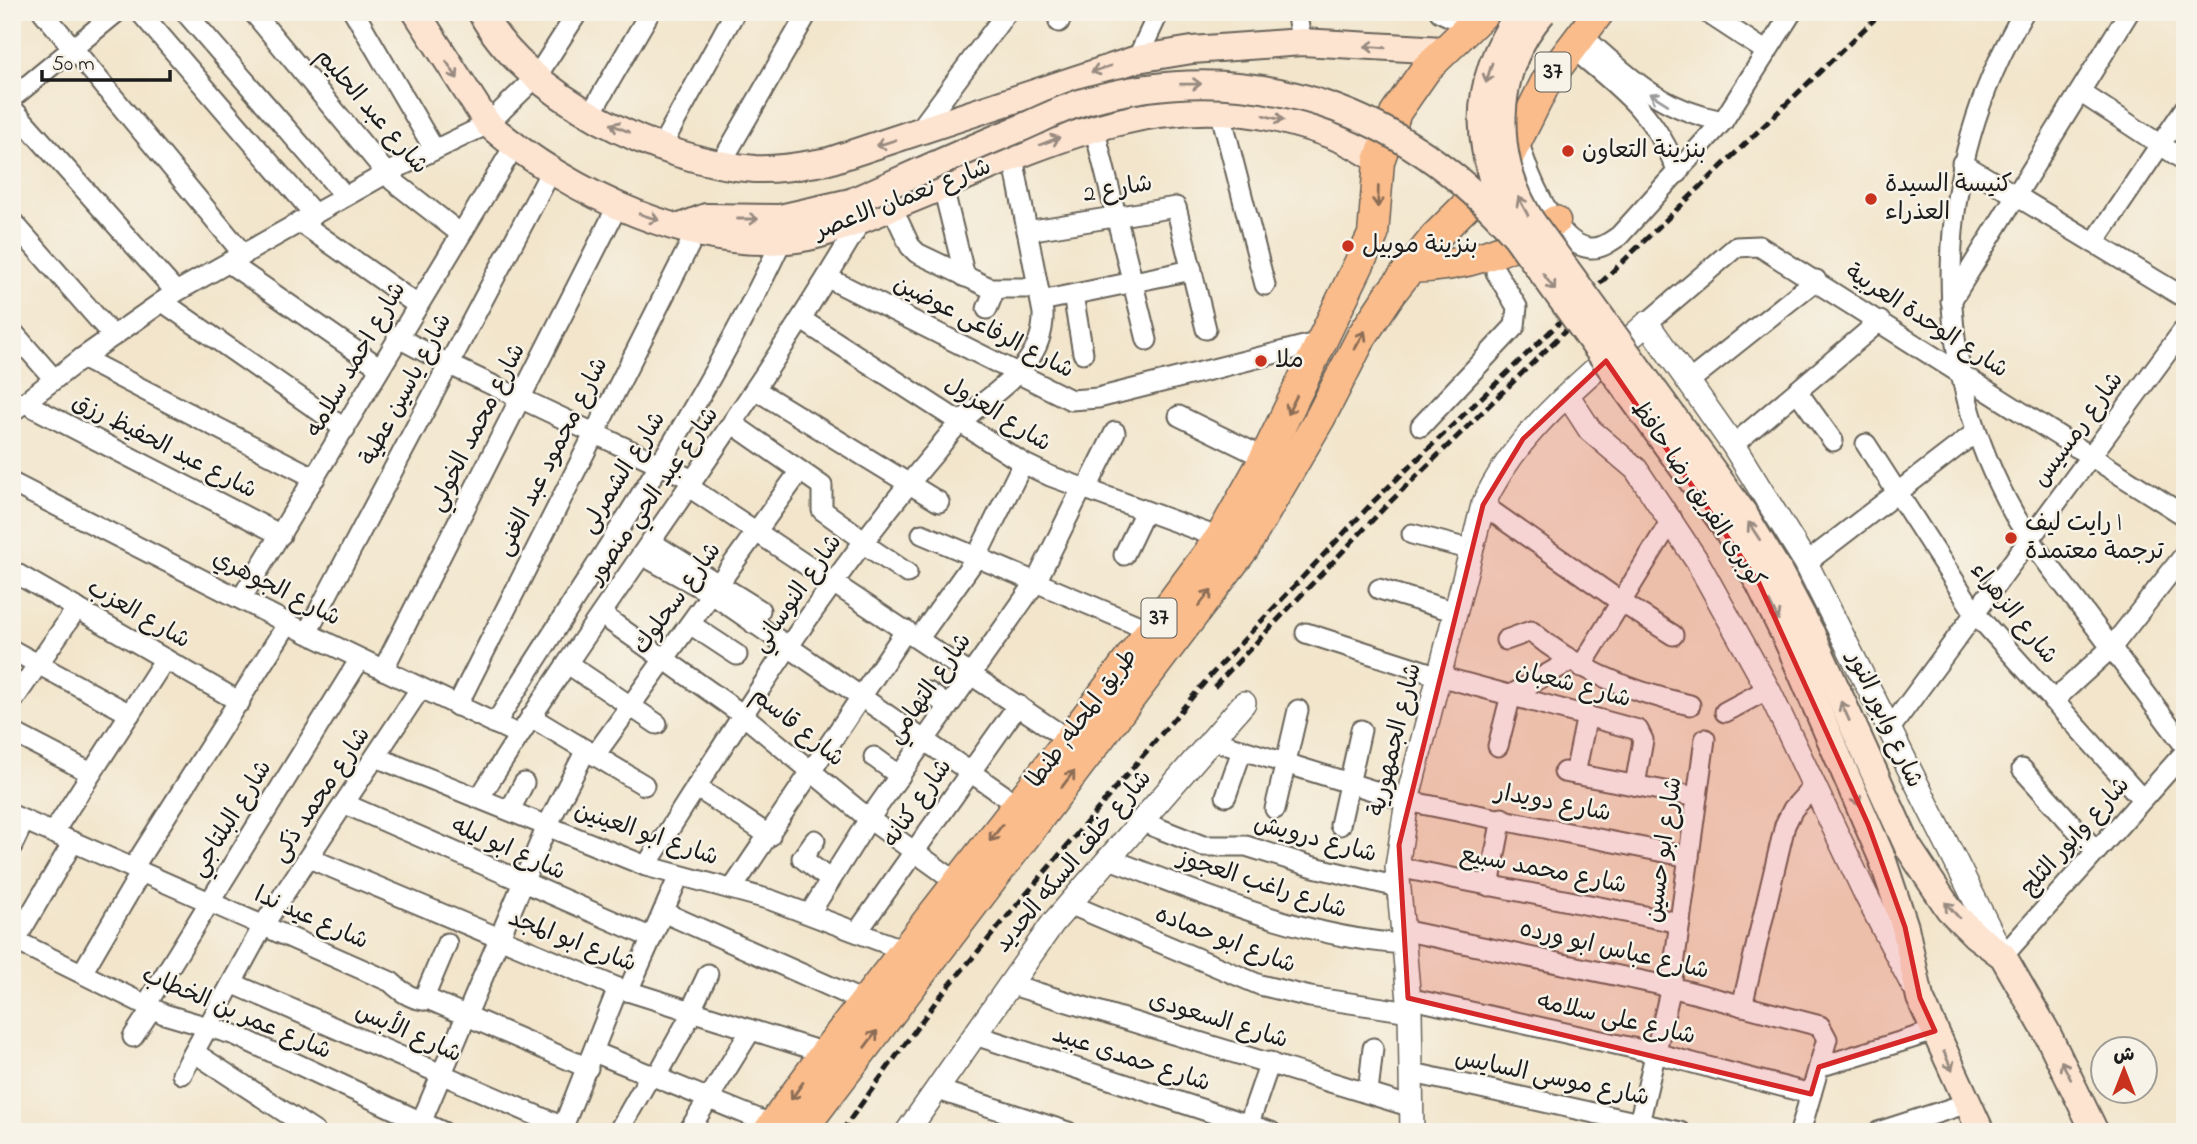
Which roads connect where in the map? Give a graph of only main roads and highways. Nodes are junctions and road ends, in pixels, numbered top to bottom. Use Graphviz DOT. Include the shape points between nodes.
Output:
graph roads {
  1 [pos="416,12"];
  2 [pos="481,12"];
  3 [pos="1520,12"];
  4 [pos="1543,12"];
  5 [pos="1477,19"];
  6 [pos="1583,31"];
  7 [pos="1443,50"];
  8 [pos="1379,161"];
  9 [pos="857,210"];
  10 [pos="1555,221"];
  11 [pos="689,229"];
  12 [pos="1515,235"];
  13 [pos="1409,268"];
  14 [pos="1800,638"];
  15 [pos="2003,956"];
  16 [pos="781,1129"];
  17 [pos="1981,1132"];
  18 [pos="2095,1132"];
  1 -- 11 [label="main road, شارع نعمان الاعصر, one-way" via="488,124 551,171 617,207"];
  7 -- 2 [label="main road, one-way" via="1302,42 1136,59 829,160 756,169 720,165 662,147 590,115 512,54"];
  3 -- 12 [label="main road, كوبرى الفريق رضا حافظ, one-way, bridge" via="1487,77 1481,125 1488,174"];
  14 -- 4 [label="main road, كوبرى الفريق رضا حافظ, one-way, bridge" via="1779,572 1744,514 1519,198 1504,153 1503,106 1514,61"];
  5 -- 7 [label="main road, 37"];
  6 -- 13 [label="main road, طريق المحله, طنطا / 37" via="1535,100 1493,179"];
  7 -- 8 [label="main road, طريق المحله, طنطا / 37" via="1409,89"];
  9 -- 8 [label="main road, شارع نعمان الاعصر, one-way" via="892,207 1094,127 1150,115 1220,110 1259,114 1324,131"];
  8 -- 16 [label="main road, طريق المحله, طنطا / 37, one-way" via="1373,235 1265,458 1220,538 825,1053"];
  11 -- 9 [label="main road, one-way" via="706,217 780,218"];
  9 -- 11 [label="main road, شارع نعمان الاعصر" via="808,237 782,240 724,239"];
  9 -- 12 [label="main road, one-way, bridge" via="1087,100 1139,89 1228,84 1312,99 1390,132 1454,176"];
  10 -- 13 [label="main road" via="1534,236 1486,257"];
  12 -- 14 [label="main road, كوبرى الفريق رضا حافظ, one-way, bridge"];
  16 -- 13 [label="main road, طريق المحله, طنطا / 37, one-way" via="1244,548 1362,335"];
  15 -- 14 [label="main road, كوبرى الفريق رضا حافظ, one-way" via="1950,909 1920,869"];
  14 -- 17 [label="main road, كوبرى الفريق رضا حافظ, one-way" via="1882,858 1905,927 1920,998"];
  18 -- 15 [label="main road, شارع وابور النور, one-way"];
}
